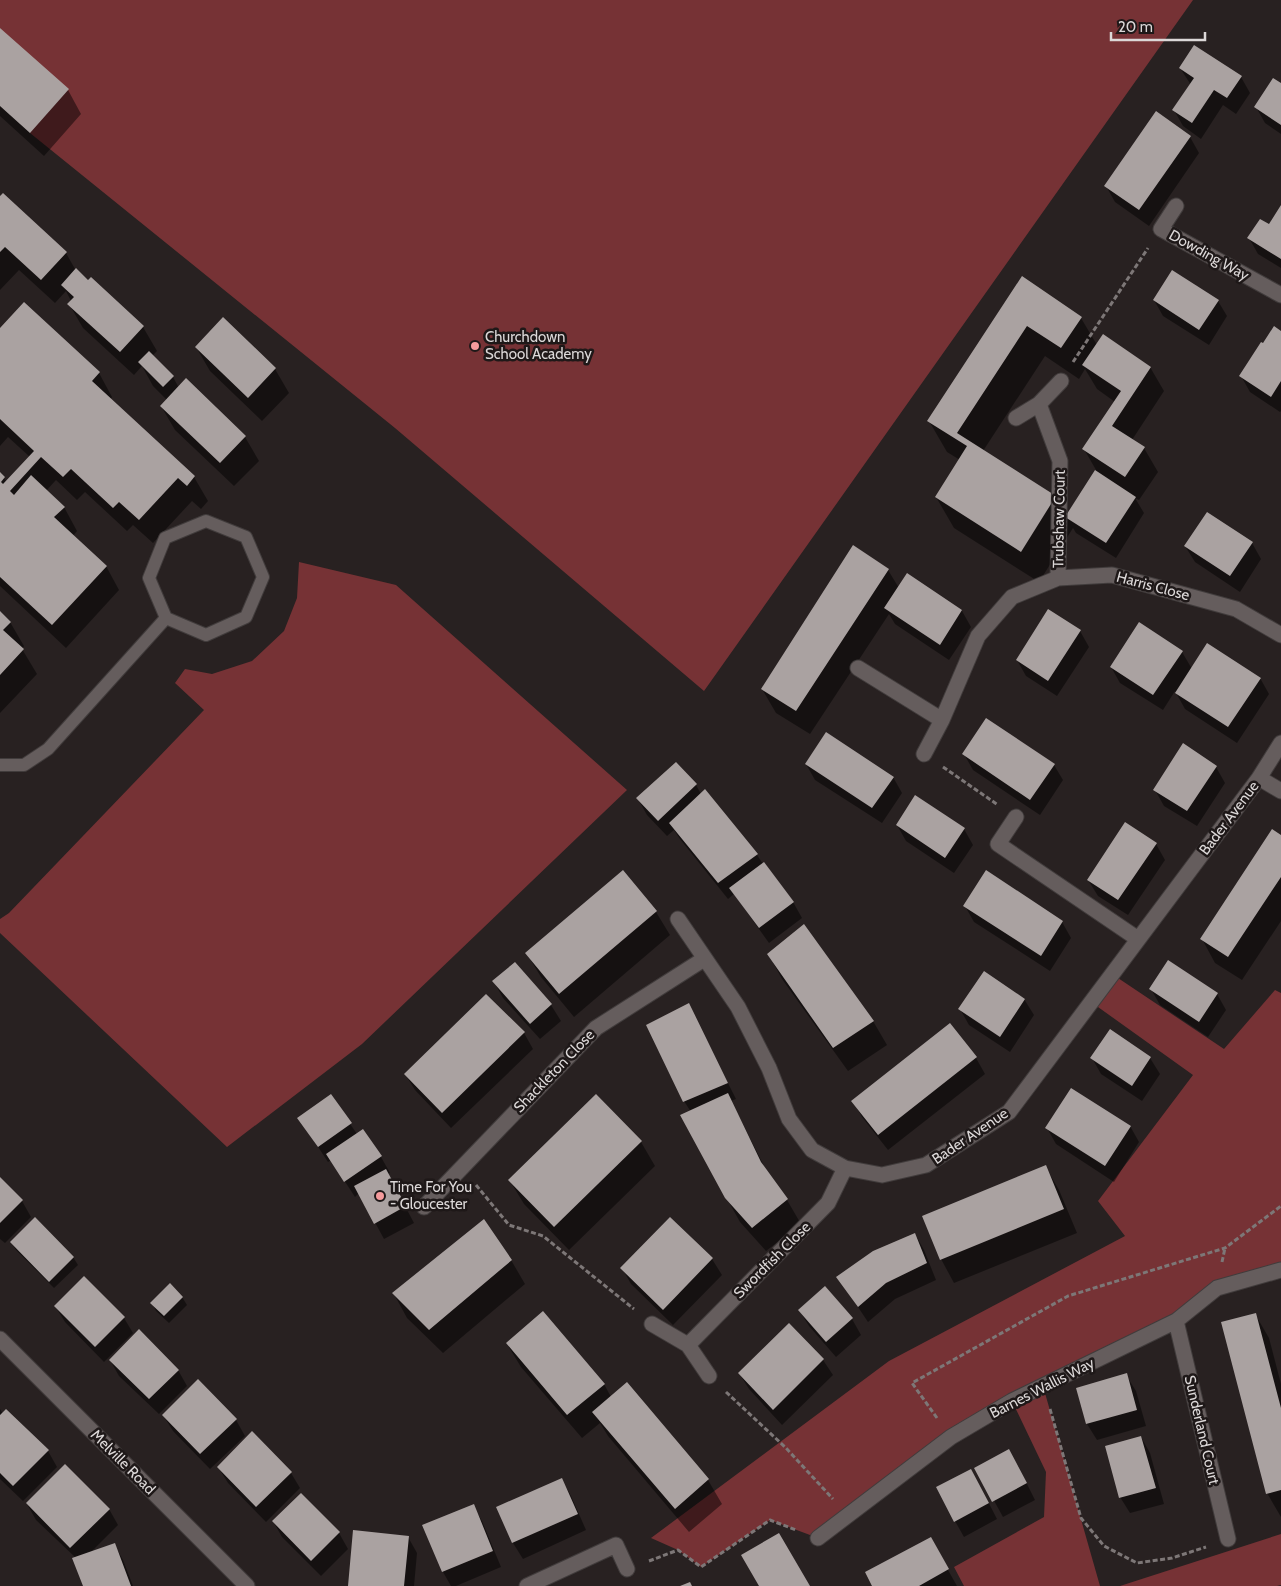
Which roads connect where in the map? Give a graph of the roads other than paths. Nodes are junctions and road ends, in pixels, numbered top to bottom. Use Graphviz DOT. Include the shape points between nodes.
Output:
graph roads {
  1 [pos="1176,206"];
  2 [pos="1281,295"];
  3 [pos="1061,380"];
  4 [pos="1039,404"];
  5 [pos="1016,418"];
  6 [pos="1058,578"];
  7 [pos="166,618"];
  8 [pos="1281,635"];
  9 [pos="858,668"];
  10 [pos="942,720"];
  11 [pos="1281,743"];
  12 [pos="924,754"];
  13 [pos="0,765"];
  14 [pos="1259,778"];
  15 [pos="1281,791"];
  16 [pos="1016,817"];
  17 [pos="678,919"];
  18 [pos="1138,939"];
  19 [pos="704,959"];
  20 [pos="845,1168"];
  21 [pos="424,1207"];
  22 [pos="1281,1270"];
  23 [pos="1176,1322"];
  24 [pos="652,1324"];
  25 [pos="0,1339"];
  26 [pos="688,1345"];
  27 [pos="709,1376"];
  28 [pos="818,1538"];
  29 [pos="1228,1539"];
  30 [pos="628,1569"];
  31 [pos="247,1586"];
  32 [pos="527,1586"];
  1 -- 2 [label="street, Dowding Way" via="1161,229"];
  3 -- 4 [label="street"];
  4 -- 5 [label="street"];
  4 -- 6 [label="street, Trubshaw Court" via="1060,461"];
  6 -- 8 [label="street, Harris Close" via="1112,575 1236,609"];
  6 -- 10 [label="street, Harris Close" via="1012,597 978,636"];
  7 -- 7 [label="lane" via="149,578 166,538 206,521 246,537 263,577 246,618 206,634"];
  7 -- 13 [label="lane" via="48,749 24,765"];
  9 -- 10 [label="street"];
  10 -- 12 [label="street, Harris Close"];
  11 -- 14 [label="street, Bader Avenue"];
  14 -- 15 [label="street"];
  14 -- 18 [label="street, Bader Avenue"];
  16 -- 18 [label="street" via="998,844"];
  17 -- 19 [label="street, Bader Avenue"];
  18 -- 20 [label="street, Bader Avenue" via="1009,1112 926,1165 882,1175"];
  19 -- 20 [label="street, Bader Avenue" via="738,1007 769,1068 789,1119 812,1150"];
  19 -- 21 [label="street, Shackleton Close" via="596,1028"];
  20 -- 26 [label="street, Swordfish Close" via="828,1203"];
  22 -- 23 [label="street, Barnes Wallis Way" via="1217,1288"];
  23 -- 28 [label="street, Barnes Wallis Way" via="1012,1401 951,1437"];
  23 -- 29 [label="street, Sunderland Court"];
  24 -- 26 [label="street"];
  25 -- 31 [label="street, Melville Road"];
  26 -- 27 [label="street"];
  30 -- 32 [label="street" via="616,1546"];
}
